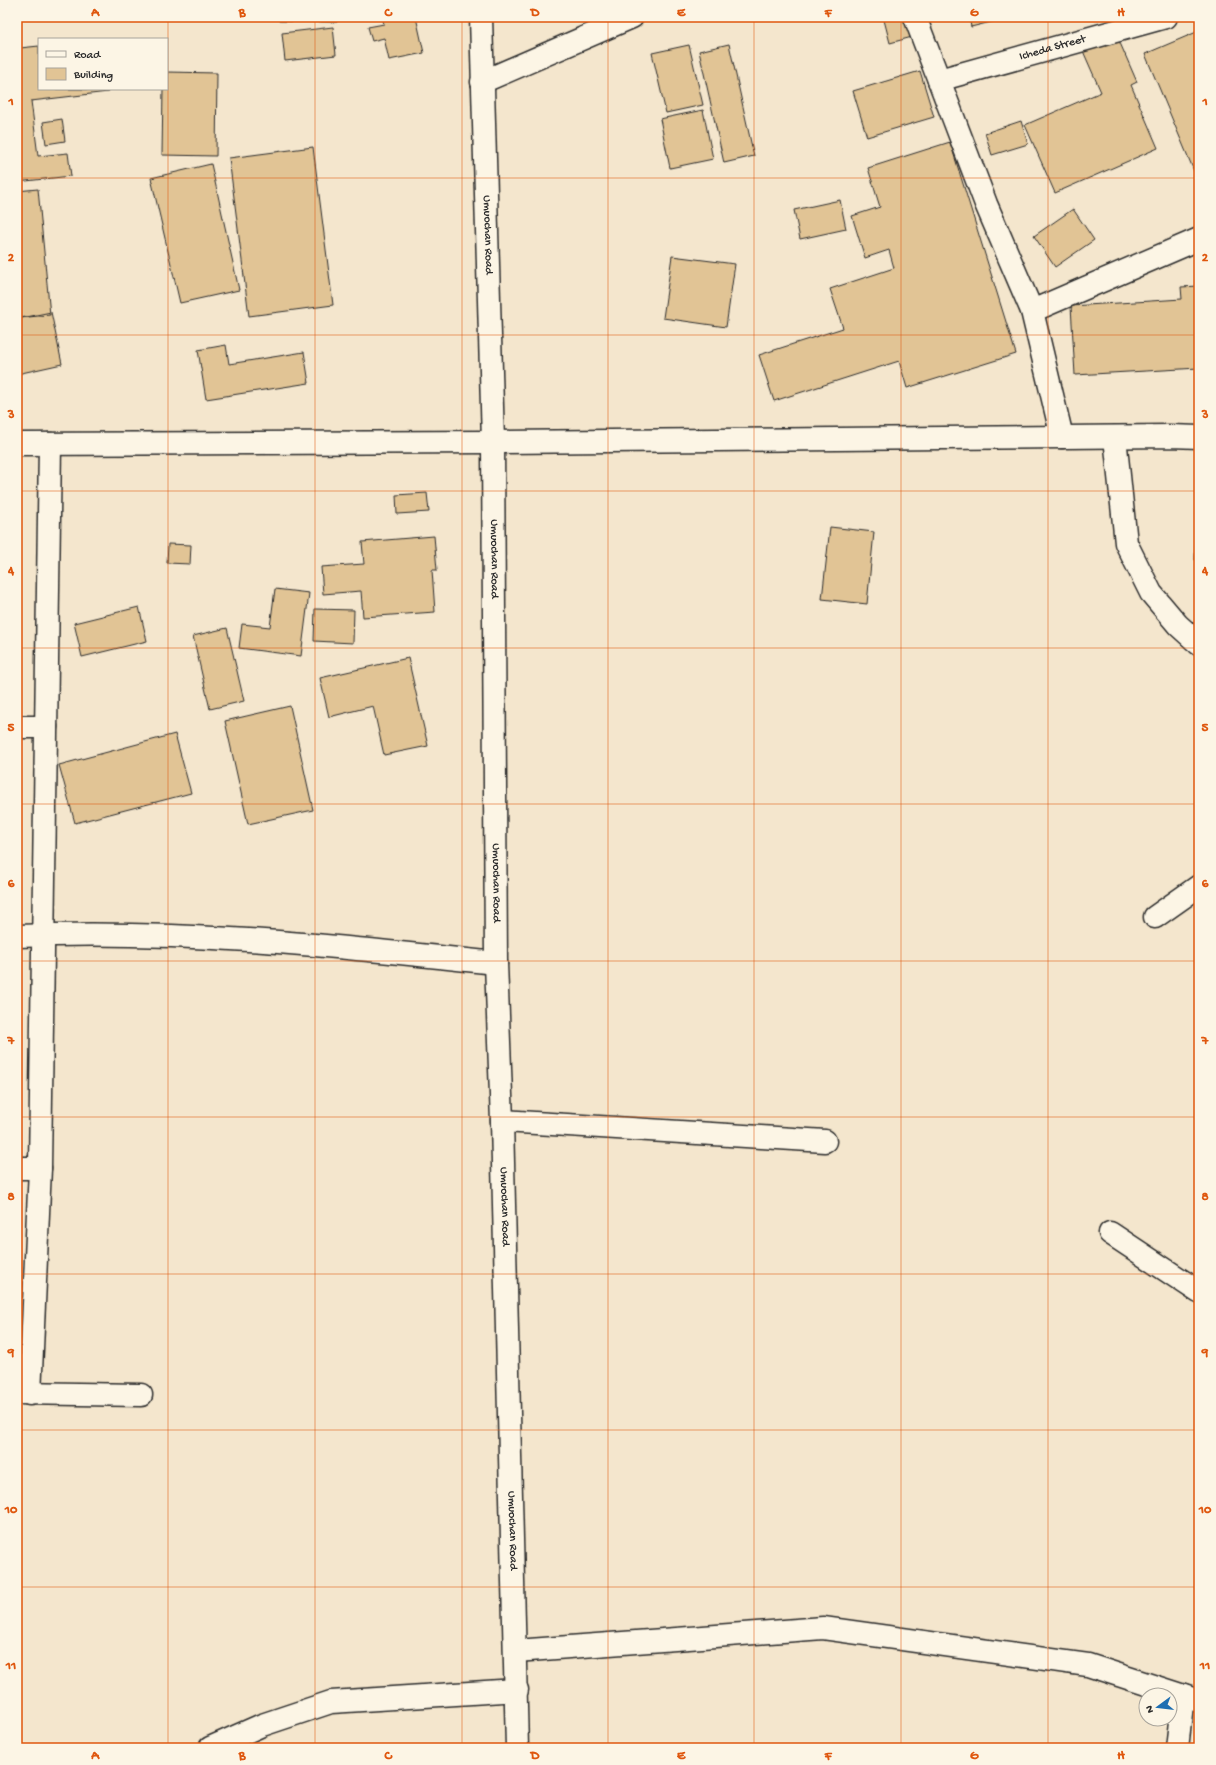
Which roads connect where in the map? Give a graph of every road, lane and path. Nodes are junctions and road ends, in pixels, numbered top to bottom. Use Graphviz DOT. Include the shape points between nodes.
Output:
graph roads {
  1 [pos="481,17"];
  2 [pos="632,17"];
  3 [pos="915,17"];
  4 [pos="1166,17"];
  5 [pos="939,80"];
  6 [pos="482,82"];
  7 [pos="1199,238"];
  8 [pos="1032,311"];
  9 [pos="1062,437"];
  10 [pos="1116,437"];
  11 [pos="1199,437"];
  12 [pos="493,442"];
  13 [pos="17,444"];
  14 [pos="50,444"];
  15 [pos="1199,644"];
  16 [pos="17,727"];
  17 [pos="46,728"];
  18 [pos="1199,886"];
  19 [pos="1155,917"];
  20 [pos="44,935"];
  21 [pos="17,936"];
  22 [pos="496,963"];
  23 [pos="502,1121"];
  24 [pos="825,1141"];
  25 [pos="17,1168"];
  26 [pos="40,1168"];
  27 [pos="1110,1233"];
  28 [pos="1199,1292"];
  29 [pos="23,1394"];
  30 [pos="141,1395"];
  31 [pos="516,1651"];
  32 [pos="517,1690"];
  33 [pos="1191,1698"];
  34 [pos="210,1748"];
  35 [pos="518,1748"];
  36 [pos="1177,1748"];
  1 -- 6 [label="street, Umuochan Road"];
  2 -- 6 [label="street"];
  3 -- 5 [label="street"];
  4 -- 5 [label="street, Icheda Street"];
  5 -- 8 [label="street" via="986,204"];
  6 -- 12 [label="street, Umuochan Road"];
  7 -- 8 [label="street"];
  8 -- 9 [label="street"];
  9 -- 10 [label="street"];
  9 -- 12 [label="street"];
  10 -- 11 [label="street"];
  10 -- 15 [label="street" via="1126,543 1151,593 1178,625"];
  12 -- 14 [label="street"];
  12 -- 22 [label="street, Umuochan Road"];
  13 -- 14 [label="street"];
  14 -- 17 [label="street"];
  16 -- 17 [label="street"];
  17 -- 20 [label="street"];
  18 -- 19 [label="street"];
  20 -- 21 [label="street"];
  20 -- 22 [label="street" via="230,938 337,946"];
  20 -- 26 [label="street"];
  22 -- 23 [label="street, Umuochan Road"];
  23 -- 24 [label="street"];
  23 -- 31 [label="street, Umuochan Road"];
  25 -- 26 [label="street"];
  26 -- 29 [label="street"];
  27 -- 28 [label="street"];
  29 -- 30 [label="street"];
  31 -- 32 [label="street, Umuochan Road"];
  31 -- 33 [label="street" via="823,1628 1088,1665"];
  32 -- 34 [label="street" via="331,1702 262,1725"];
  32 -- 35 [label="street, Umuochan Road"];
  33 -- 36 [label="street"];
}
